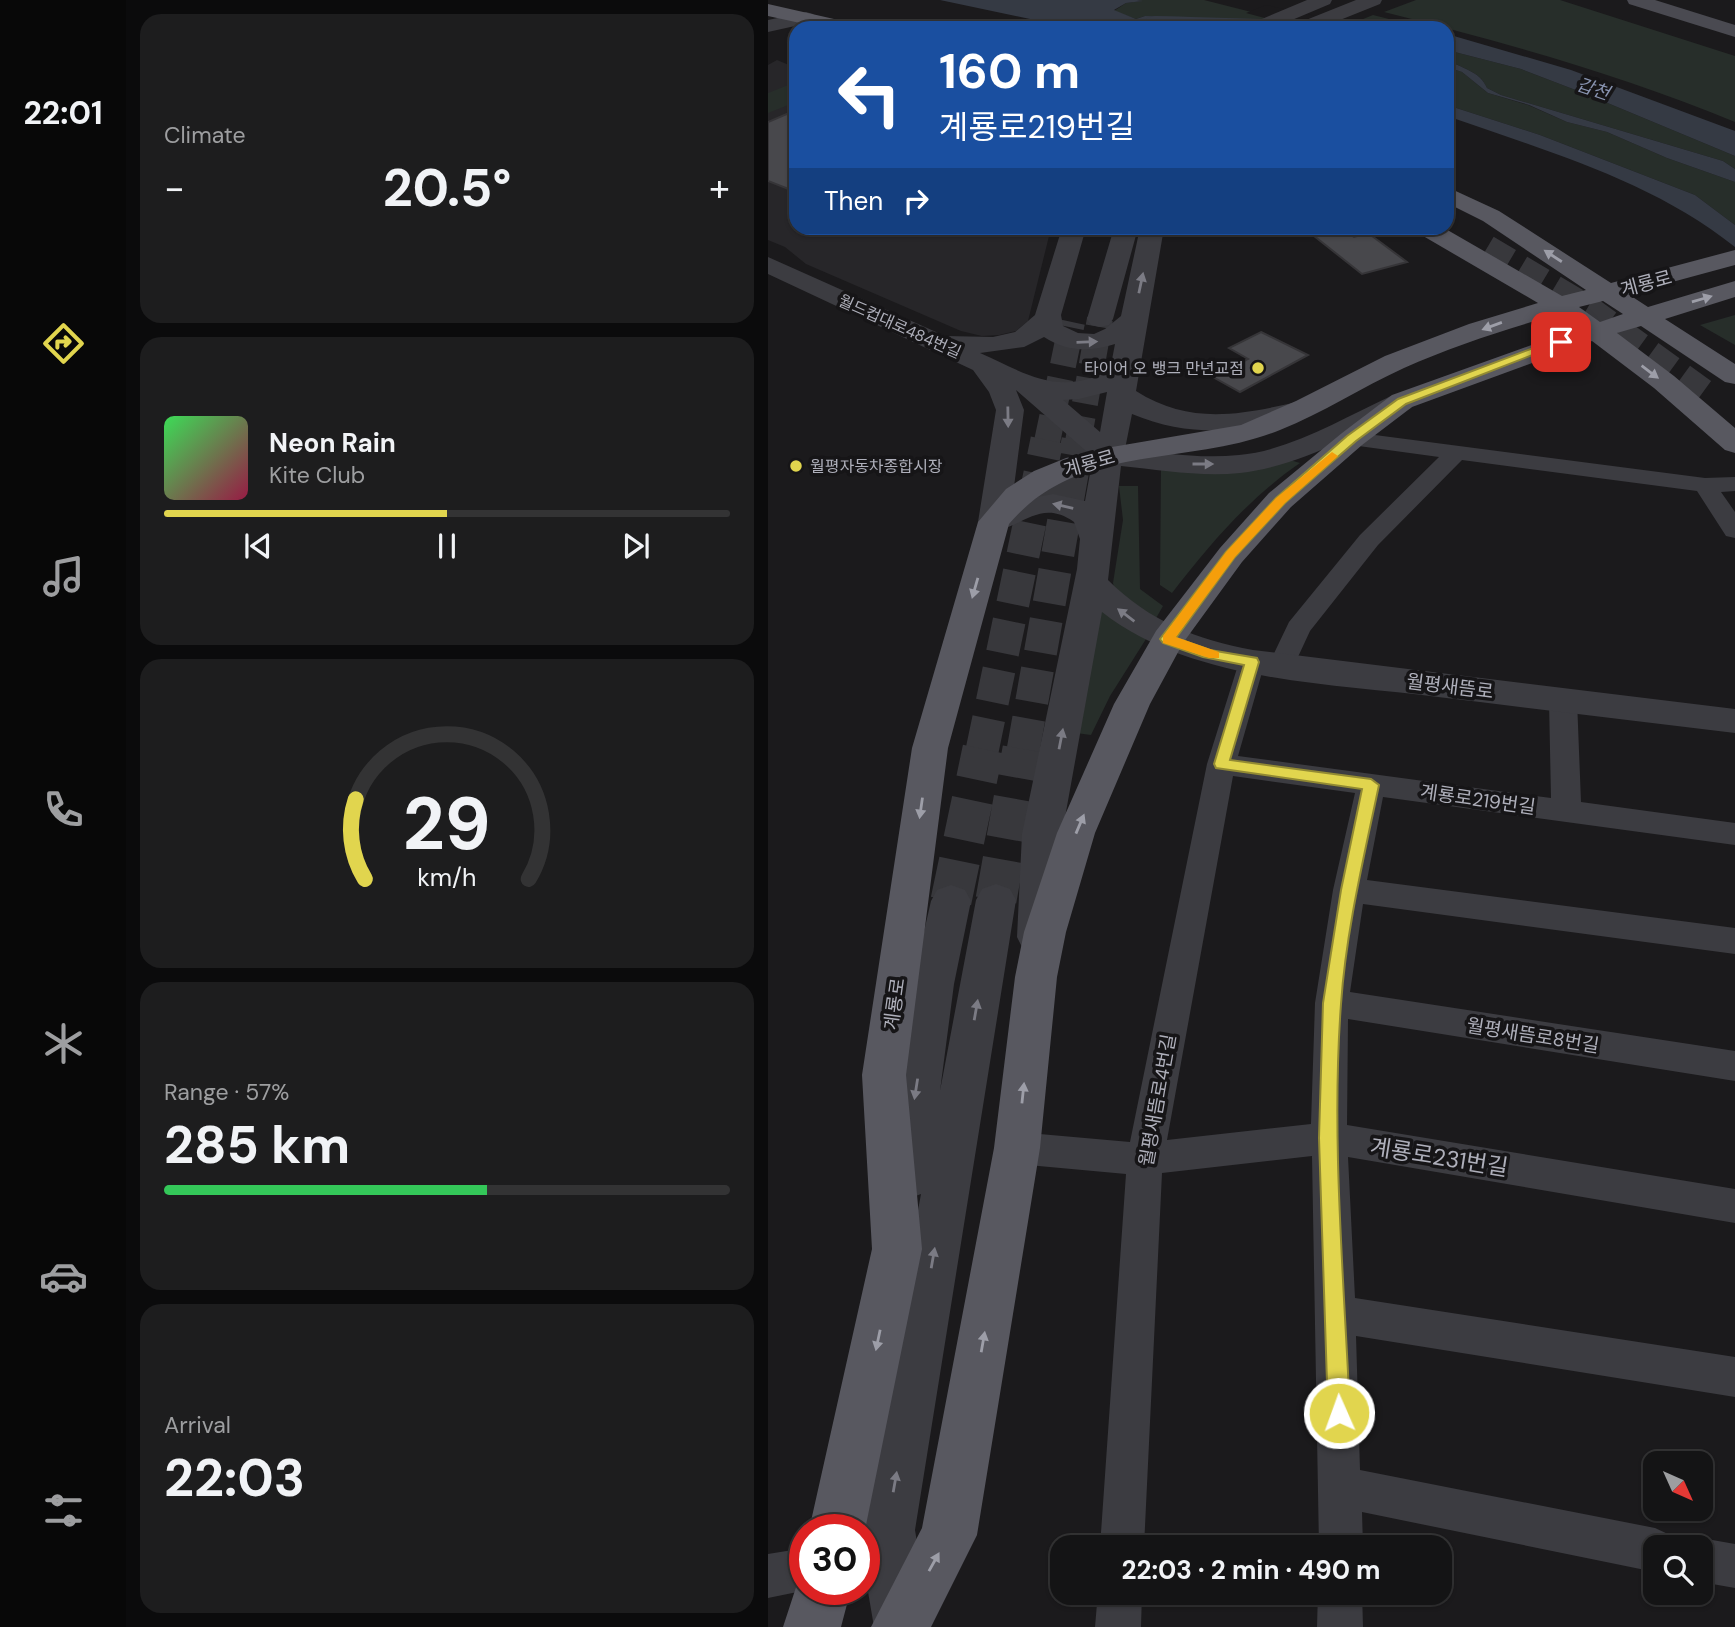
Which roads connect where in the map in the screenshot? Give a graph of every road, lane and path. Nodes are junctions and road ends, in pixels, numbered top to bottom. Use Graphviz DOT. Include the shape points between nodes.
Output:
graph roads {
  1 [pos="1323,0"];
  2 [pos="1373,0"];
  3 [pos="1636,0"];
  4 [pos="1674,0"];
  5 [pos="768,10"];
  6 [pos="1735,19"];
  7 [pos="1274,21"];
  8 [pos="1320,21"];
  9 [pos="788,22"];
  10 [pos="1735,31"];
  11 [pos="1454,201"];
  12 [pos="1454,217"];
  13 [pos="1454,228"];
  14 [pos="1454,234"];
  15 [pos="1072,235"];
  16 [pos="1096,235"];
  17 [pos="1124,235"];
  18 [pos="1151,235"];
  19 [pos="1492,242"];
  20 [pos="1735,257"];
  21 [pos="768,265"];
  22 [pos="1083,281"];
  23 [pos="1735,289"];
  24 [pos="1610,292"];
  25 [pos="1557,306"];
  26 [pos="1657,312"];
  27 [pos="1048,315"];
  28 [pos="1100,319"];
  29 [pos="1133,319"];
  30 [pos="1595,331"];
  31 [pos="932,340"];
  32 [pos="982,363"];
  33 [pos="1123,384"];
  34 [pos="1032,387"];
  35 [pos="1725,392"];
  36 [pos="1402,401"];
  37 [pos="1297,411"];
  38 [pos="1352,439"];
  39 [pos="1735,444"];
  40 [pos="1456,454"];
  41 [pos="1110,456"];
  42 [pos="1735,484"];
  43 [pos="1705,485"];
  44 [pos="1001,518"];
  45 [pos="1735,531"];
  46 [pos="1098,544"];
  47 [pos="1091,582"];
  48 [pos="1168,639"];
  49 [pos="1266,664"];
  50 [pos="1563,700"];
  51 [pos="1735,721"];
  52 [pos="1221,764"];
  53 [pos="1371,785"];
  54 [pos="1566,811"];
  55 [pos="1735,834"];
  56 [pos="1349,890"];
  57 [pos="1735,941"];
  58 [pos="1036,977"];
  59 [pos="1332,1003"];
  60 [pos="1735,1066"];
  61 [pos="1329,1138"];
  62 [pos="1017,1147"];
  63 [pos="1145,1159"];
  64 [pos="1735,1206"];
  65 [pos="897,1249"];
  66 [pos="1336,1314"];
  67 [pos="1735,1377"];
  68 [pos="1341,1487"];
  69 [pos="840,1514"];
  70 [pos="1123,1535"];
  71 [pos="1341,1535"];
  72 [pos="1643,1548"];
  73 [pos="1713,1562"];
  74 [pos="1735,1566"];
  75 [pos="789,1573"];
  76 [pos="768,1576"];
  77 [pos="818,1605"];
  78 [pos="1119,1605"];
  79 [pos="1340,1605"];
  80 [pos="900,1625"];
  81 [pos="812,1627"];
  82 [pos="1118,1627"];
  83 [pos="1340,1627"];
  1 -- 7 [label="street"];
  2 -- 8 [label="street"];
  3 -- 10 [label="main road"];
  4 -- 6 [label="main road"];
  5 -- 9 [label="main road"];
  11 -- 19 [label="main road"];
  12 -- 19 [label="main road"];
  13 -- 19 [label="main road"];
  14 -- 19 [label="main road"];
  15 -- 27 [label="street"];
  16 -- 22 [label="street"];
  17 -- 28 [label="street"];
  29 -- 18 [label="street, one-way"];
  24 -- 19 [label="main road, one-way"];
  19 -- 25 [label="main road"];
  20 -- 24 [label="main road, 계룡로"];
  21 -- 31 [label="street, 월드컵대로484번길"];
  26 -- 23 [label="main road, 계룡로, one-way"];
  24 -- 25 [label="main road, 계룡로"];
  24 -- 26 [label="main road"];
  25 -- 30 [label="main road"];
  25 -- 35 [label="main road" via="1619,321"];
  25 -- 37 [label="main road, 계룡로, one-way" via="1394,362"];
  26 -- 30 [label="main road, 계룡로"];
  26 -- 35 [label="main road"];
  27 -- 29 [label="street, one-way" via="1050,329 1084,343 1108,340"];
  27 -- 31 [label="street" via="1034,332 995,345"];
  29 -- 33 [label="street"];
  30 -- 35 [label="main road, one-way"];
  30 -- 36 [label="main road, 계룡로"];
  31 -- 32 [label="street, 월드컵대로484번길"];
  32 -- 34 [label="street, 월드컵대로484번길"];
  32 -- 44 [label="street, one-way" via="1010,410"];
  33 -- 34 [label="street" via="1074,394"];
  33 -- 37 [label="street" via="1142,410 1213,425"];
  33 -- 41 [label="street"];
  34 -- 41 [label="street"];
  35 -- 39 [label="main road"];
  36 -- 38 [label="main road, 계룡로"];
  41 -- 36 [label="street, one-way" via="1240,464 1292,452"];
  37 -- 41 [label="main road, 계룡로" via="1251,431"];
  38 -- 40 [label="street"];
  38 -- 48 [label="main road, 계룡로" via="1280,500 1231,555"];
  40 -- 43 [label="street"];
  40 -- 49 [label="street, 월평새뜸로4번길" via="1369,540"];
  41 -- 44 [label="main road, 계룡로" via="1065,469 1024,489 1006,503"];
  41 -- 46 [label="street" via="1103,480"];
  42 -- 43 [label="street"];
  43 -- 45 [label="street"];
  46 -- 44 [label="street, one-way" via="1088,517 1068,506 1028,505"];
  44 -- 65 [label="main road, 계룡로, one-way" via="930,748 884,1075"];
  46 -- 47 [label="street"];
  48 -- 47 [label="street, 월평새뜸로, one-way" via="1124,615"];
  58 -- 47 [label="street, one-way" via="1042,834"];
  48 -- 49 [label="street, 월평새뜸로" via="1208,654"];
  58 -- 48 [label="main road, 계룡로, one-way" via="1076,833 1132,704"];
  49 -- 50 [label="street, 월평새뜸로"];
  49 -- 52 [label="street, 월평새뜸로4번길"];
  50 -- 51 [label="street, 월평새뜸로"];
  50 -- 54 [label="street"];
  52 -- 53 [label="street, 계룡로219번길"];
  52 -- 63 [label="street, 월평새뜸로4번길"];
  53 -- 54 [label="street, 계룡로219번길"];
  53 -- 56 [label="street"];
  54 -- 55 [label="street, 계룡로219번길"];
  56 -- 57 [label="street"];
  56 -- 59 [label="street"];
  62 -- 58 [label="main road, 계룡로, one-way"];
  59 -- 60 [label="street, 월평새뜸로8번길"];
  59 -- 61 [label="street"];
  61 -- 63 [label="street, 계룡로231번길"];
  61 -- 64 [label="street, 계룡로231번길"];
  61 -- 66 [label="street"];
  62 -- 63 [label="street, 계룡로231번길"];
  80 -- 62 [label="main road, 계룡로, one-way" via="949,1535"];
  63 -- 70 [label="street, 월평새뜸로4번길"];
  65 -- 69 [label="main road, one-way"];
  80 -- 65 [label="street, one-way" via="887,1530 973,900 933,984"];
  66 -- 67 [label="street"];
  66 -- 68 [label="street"];
  68 -- 71 [label="street"];
  68 -- 72 [label="street"];
  73 -- 74 [label="street"];
  75 -- 76 [label="street"];
  77 -- 81 [label="main road"];
  78 -- 82 [label="street"];
  79 -- 83 [label="street"];
}
